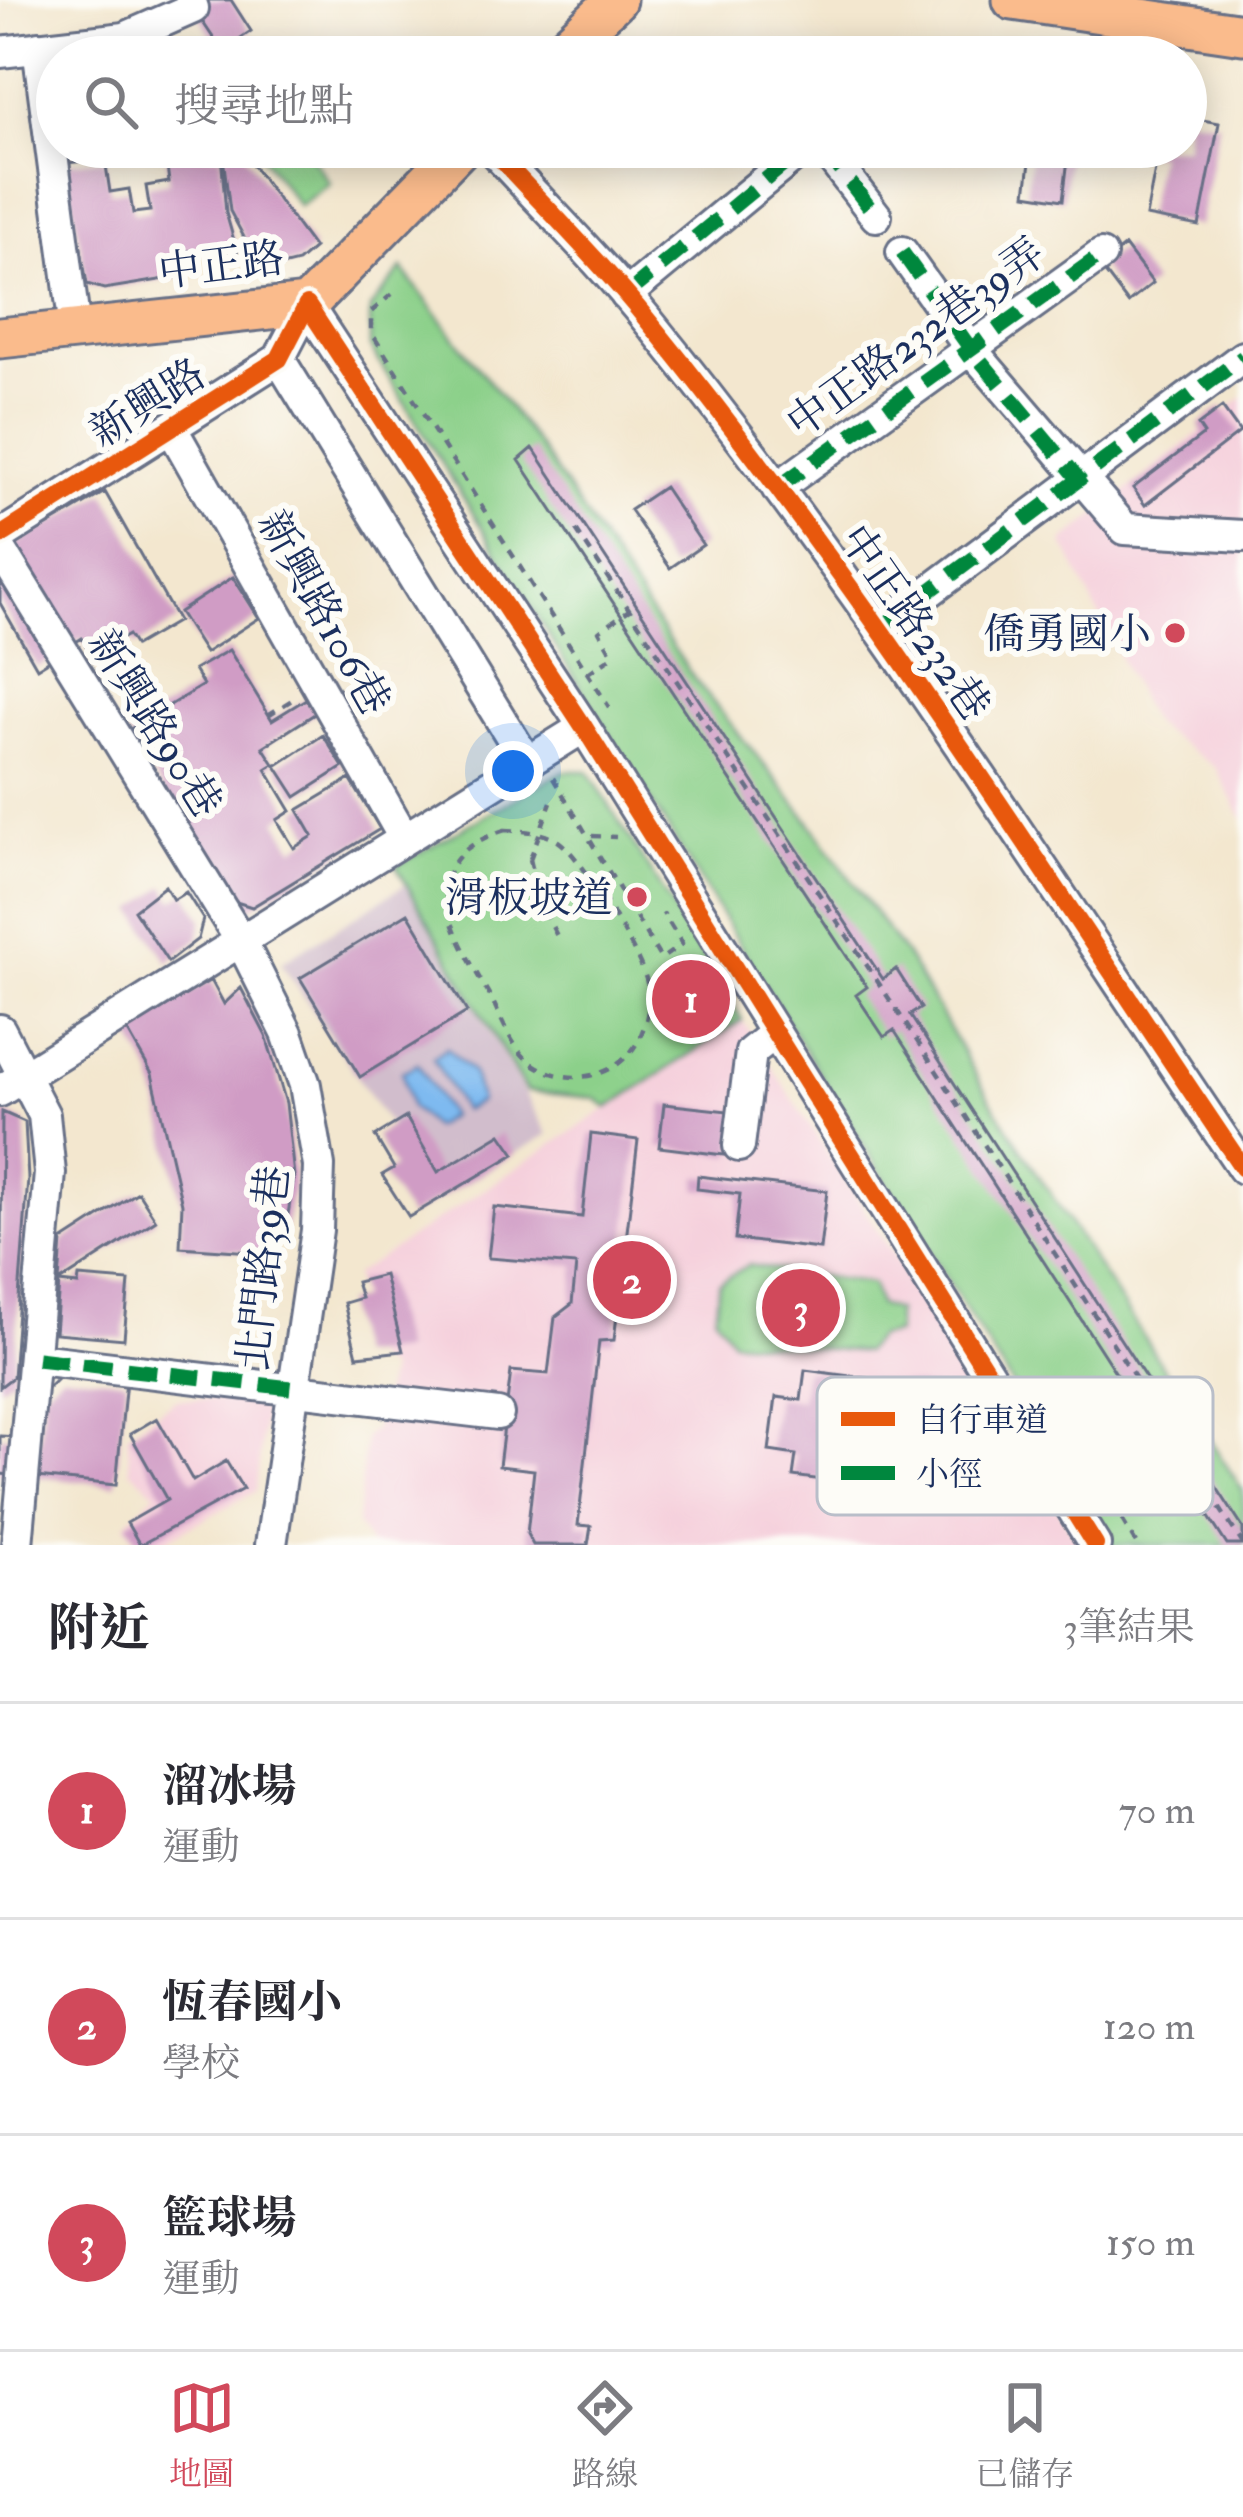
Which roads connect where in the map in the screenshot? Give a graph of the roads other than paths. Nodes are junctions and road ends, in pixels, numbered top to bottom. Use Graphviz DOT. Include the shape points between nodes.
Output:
graph roads {
  1 [pos="616,0"];
  2 [pos="1013,0"];
  3 [pos="1067,4"];
  4 [pos="193,8"];
  5 [pos="1175,11"];
  6 [pos="1243,34"];
  7 [pos="129,36"];
  8 [pos="577,36"];
  9 [pos="36,47"];
  10 [pos="0,52"];
  11 [pos="54,168"];
  12 [pos="441,168"];
  13 [pos="509,168"];
  14 [pos="780,168"];
  15 [pos="839,168"];
  16 [pos="876,216"];
  17 [pos="902,251"];
  18 [pos="1101,255"];
  19 [pos="626,296"];
  20 [pos="307,305"];
  21 [pos="75,329"];
  22 [pos="0,338"];
  23 [pos="970,348"];
  24 [pos="1243,357"];
  25 [pos="279,358"];
  26 [pos="172,429"];
  27 [pos="1081,482"];
  28 [pos="777,488"];
  29 [pos="0,536"];
  30 [pos="1243,536"];
  31 [pos="0,549"];
  32 [pos="879,628"];
  33 [pos="584,727"];
  34 [pos="540,770"];
  35 [pos="403,836"];
  36 [pos="241,941"];
  37 [pos="0,1030"];
  38 [pos="775,1034"];
  39 [pos="13,1085"];
  40 [pos="739,1146"];
  41 [pos="1243,1168"];
  42 [pos="37,1359"];
  43 [pos="990,1377"];
  44 [pos="292,1388"];
  45 [pos="499,1414"];
  46 [pos="1076,1515"];
  47 [pos="17,1545"];
  48 [pos="271,1545"];
  49 [pos="1095,1545"];
  1 -- 8 [label="main road"];
  2 -- 3 [label="main road"];
  3 -- 5 [label="main road"];
  4 -- 7 [label="street"];
  5 -- 6 [label="main road"];
  9 -- 10 [label="street"];
  11 -- 21 [label="street"];
  12 -- 20 [label="main road, 中正路"];
  13 -- 19 [label="street, 中正路232巷"];
  14 -- 19 [label="street"];
  15 -- 16 [label="street"];
  17 -- 23 [label="street"];
  18 -- 23 [label="street, 中正路232巷39弄"];
  19 -- 28 [label="street, 中正路232巷"];
  20 -- 21 [label="main road, 中正路"];
  20 -- 25 [label="street, 新興路"];
  20 -- 33 [label="street"];
  21 -- 22 [label="main road, 中正路"];
  23 -- 27 [label="street"];
  23 -- 28 [label="street, 中正路232巷39弄"];
  24 -- 27 [label="street"];
  25 -- 26 [label="street, 新興路"];
  25 -- 34 [label="street"];
  26 -- 29 [label="street, 新興路"];
  26 -- 35 [label="street, 新興路106巷"];
  27 -- 30 [label="street" via="1125,530"];
  27 -- 32 [label="street"];
  28 -- 32 [label="street, 中正路232巷"];
  31 -- 36 [label="street, 新興路90巷"];
  32 -- 41 [label="street, 中正路232巷"];
  33 -- 34 [label="street"];
  33 -- 38 [label="street"];
  34 -- 35 [label="street"];
  35 -- 36 [label="street"];
  36 -- 39 [label="street"];
  36 -- 44 [label="street, 北門路39巷" via="293,1050 319,1166"];
  37 -- 39 [label="street"];
  38 -- 40 [label="street" via="751,1052"];
  38 -- 43 [label="street"];
  39 -- 42 [label="street" via="44,1115 50,1173"];
  42 -- 44 [label="street"];
  42 -- 47 [label="street"];
  44 -- 45 [label="street"];
  44 -- 48 [label="street, 北門路39巷"];
  46 -- 49 [label="street"];
}
